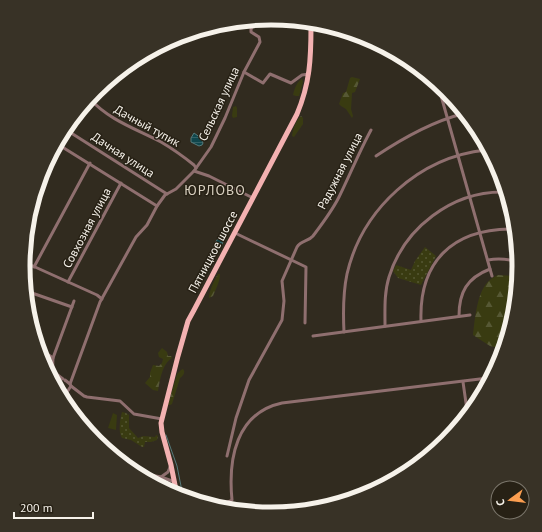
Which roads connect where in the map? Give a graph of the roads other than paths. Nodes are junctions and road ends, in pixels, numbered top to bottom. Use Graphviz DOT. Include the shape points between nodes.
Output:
graph roads {
  1 [pos="253,26"];
  2 [pos="311,29"];
  3 [pos="244,72"];
  4 [pos="309,74"];
  5 [pos="441,96"];
  6 [pos="94,103"];
  7 [pos="459,115"];
  8 [pos="448,118"];
  9 [pos="371,130"];
  10 [pos="71,133"];
  11 [pos="61,146"];
  12 [pos="483,151"];
  13 [pos="376,156"];
  14 [pos="458,156"];
  15 [pos="90,163"];
  16 [pos="195,170"];
  17 [pos="121,183"];
  18 [pos="500,192"];
  19 [pos="168,194"];
  20 [pos="470,197"];
  21 [pos="253,198"];
  22 [pos="157,206"];
  23 [pos="509,229"];
  24 [pos="480,232"];
  25 [pos="235,233"];
  26 [pos="292,260"];
  27 [pos="488,260"];
  28 [pos="512,261"];
  29 [pos="30,265"];
  30 [pos="34,267"];
  31 [pos="490,269"];
  32 [pos="492,276"];
  33 [pos="68,282"];
  34 [pos="32,293"];
  35 [pos="102,299"];
  36 [pos="74,301"];
  37 [pos="72,307"];
  38 [pos="470,315"];
  39 [pos="459,316"];
  40 [pos="421,321"];
  41 [pos="305,323"];
  42 [pos="385,326"];
  43 [pos="344,332"];
  44 [pos="313,336"];
  45 [pos="46,354"];
  46 [pos="53,358"];
  47 [pos="52,367"];
  48 [pos="55,372"];
  49 [pos="484,379"];
  50 [pos="463,382"];
  51 [pos="71,385"];
  52 [pos="66,392"];
  53 [pos="467,405"];
  54 [pos="162,419"];
  55 [pos="227,456"];
  56 [pos="171,465"];
  57 [pos="150,475"];
  58 [pos="160,477"];
  59 [pos="174,482"];
  60 [pos="175,487"];
  61 [pos="226,502"];
  1 -- 3 [label="street, Сельская улица" via="251,32 259,37 260,42"];
  2 -- 4 [label="main road, Пятницкое шоссе"];
  3 -- 4 [label="street" via="263,83 270,74 292,83 302,75"];
  3 -- 16 [label="street, Сельская улица" via="226,118 213,144"];
  4 -- 21 [label="main road, Пятницкое шоссе" via="298,114"];
  5 -- 8 [label="street"];
  6 -- 16 [label="street, Дачный тупик" via="105,114 161,142 194,165"];
  7 -- 8 [label="street"];
  8 -- 13 [label="street" via="404,138"];
  8 -- 14 [label="street"];
  9 -- 26 [label="street, Радужная улица" via="330,212 311,239 298,244"];
  10 -- 19 [label="street, Дачная улица"];
  11 -- 15 [label="street"];
  12 -- 14 [label="street"];
  14 -- 20 [label="street"];
  14 -- 43 [label="street" via="440,162 406,183 389,197 366,227 357,243 347,275 343,310"];
  15 -- 17 [label="street"];
  15 -- 30 [label="street"];
  16 -- 19 [label="street, Сельская улица"];
  16 -- 21 [label="street, Дачный тупик"];
  17 -- 22 [label="street"];
  17 -- 33 [label="street, Совхозная улица"];
  18 -- 20 [label="street"];
  19 -- 22 [label="street, Сельская улица"];
  20 -- 24 [label="street"];
  20 -- 42 [label="street" via="434,214 404,246 388,278"];
  21 -- 25 [label="main road, Пятницкое шоссе"];
  22 -- 35 [label="street, Сельская улица" via="147,225 136,237"];
  23 -- 24 [label="street"];
  24 -- 27 [label="street"];
  24 -- 40 [label="street" via="458,241 434,264 421,298"];
  25 -- 26 [label="street"];
  25 -- 54 [label="main road, Пятницкое шоссе" via="188,321"];
  26 -- 41 [label="street" via="307,268"];
  26 -- 55 [label="street, Радужная улица" via="282,281 282,320 249,380"];
  27 -- 28 [label="street"];
  27 -- 31 [label="street"];
  29 -- 30 [label="street"];
  30 -- 33 [label="street"];
  31 -- 32 [label="street"];
  31 -- 39 [label="street" via="477,275 465,287 459,304"];
  33 -- 35 [label="street"];
  34 -- 37 [label="street"];
  35 -- 51 [label="street, Сельская улица"];
  36 -- 37 [label="street"];
  37 -- 46 [label="street"];
  38 -- 39 [label="street"];
  39 -- 40 [label="street"];
  40 -- 42 [label="street"];
  42 -- 43 [label="street"];
  43 -- 44 [label="street"];
  45 -- 46 [label="street"];
  46 -- 47 [label="street"];
  48 -- 51 [label="street"];
  49 -- 50 [label="street"];
  50 -- 53 [label="street"];
  50 -- 61 [label="street" via="282,403 265,408 247,423 238,440 231,477 232,500"];
  51 -- 52 [label="street"];
  51 -- 54 [label="street" via="87,397 120,401 137,416"];
  54 -- 56 [label="main road, Пятницкое шоссе" via="162,432"];
  56 -- 58 [label="street" via="168,472"];
  56 -- 59 [label="main road, Пятницкое шоссе"];
  57 -- 58 [label="street"];
  58 -- 59 [label="street"];
  59 -- 60 [label="main road, Пятницкое шоссе"];
}
